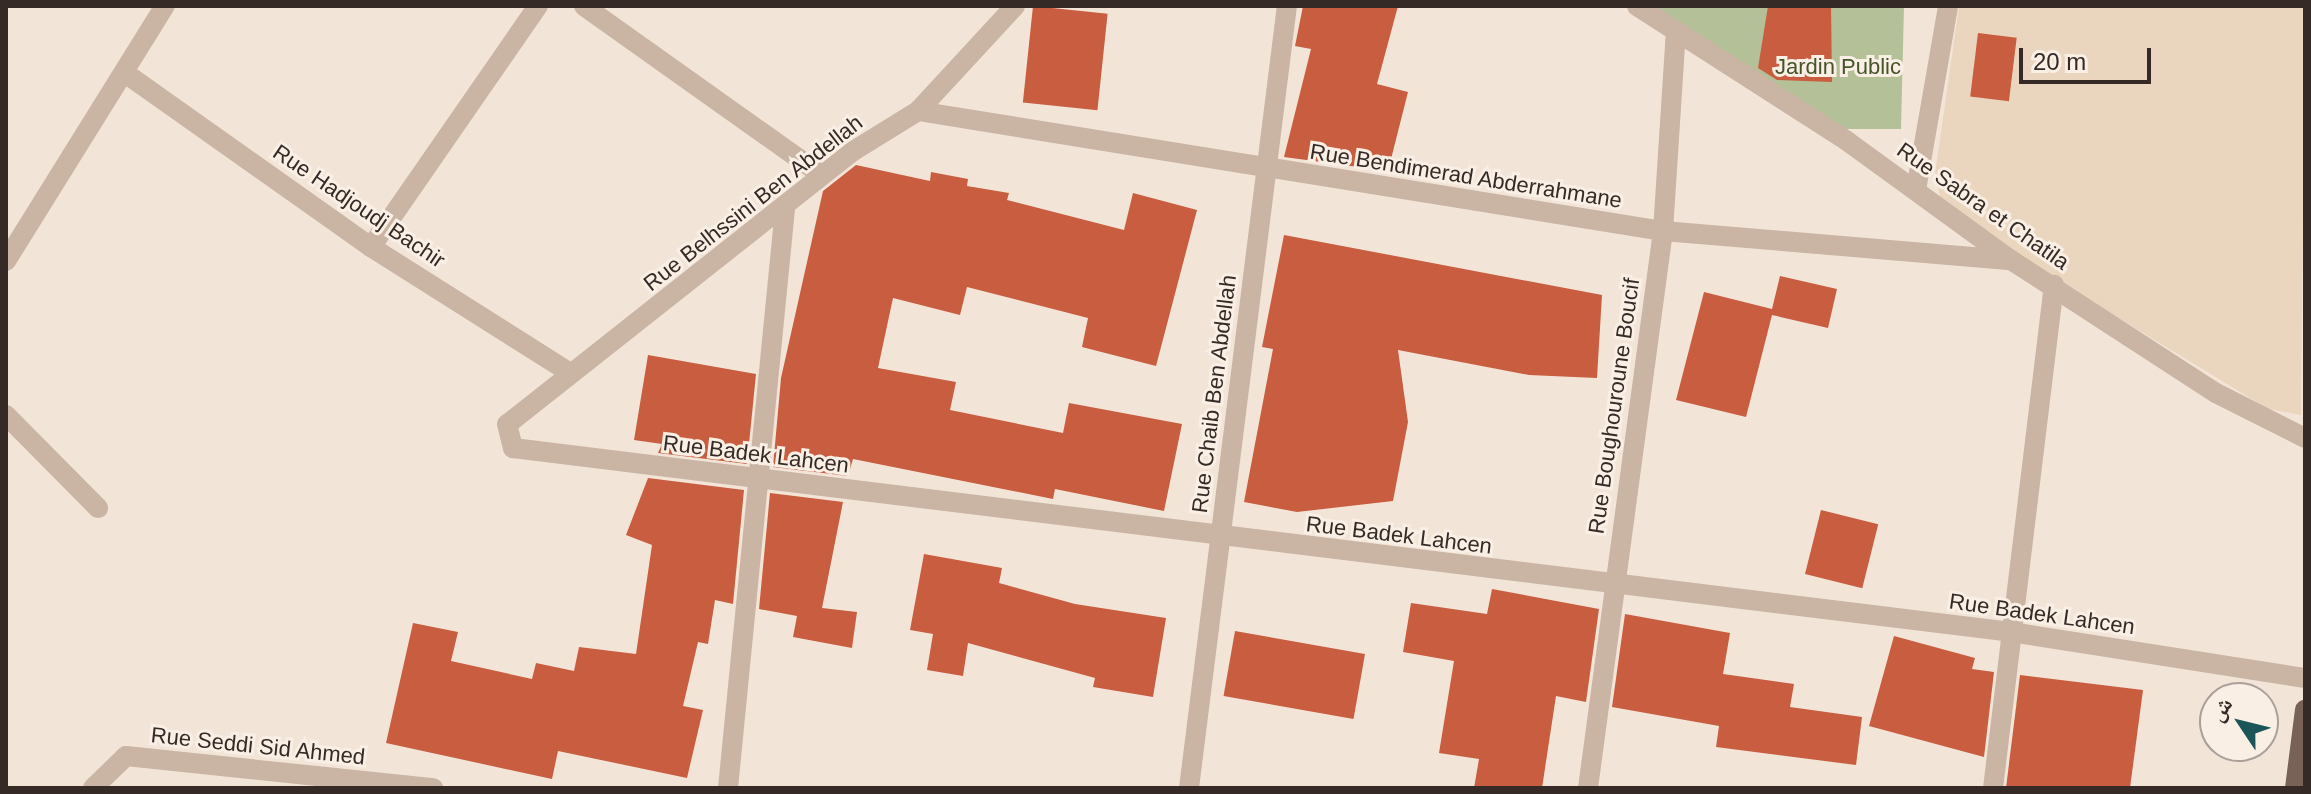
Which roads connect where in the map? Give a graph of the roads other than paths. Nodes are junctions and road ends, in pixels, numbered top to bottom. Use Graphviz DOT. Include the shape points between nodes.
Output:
graph roads {
  1 [pos="165,6"];
  2 [pos="538,6"];
  3 [pos="584,6"];
  4 [pos="1015,6"];
  5 [pos="1287,6"];
  6 [pos="1637,6"];
  7 [pos="1948,6"];
  8 [pos="1676,31"];
  9 [pos="125,73"];
  10 [pos="918,111"];
  11 [pos="1267,170"];
  12 [pos="822,175"];
  13 [pos="1916,190"];
  14 [pos="785,209"];
  15 [pos="1663,231"];
  16 [pos="371,247"];
  17 [pos="2011,260"];
  18 [pos="6,261"];
  19 [pos="2054,285"];
  20 [pos="570,373"];
  21 [pos="6,415"];
  22 [pos="507,424"];
  23 [pos="2305,438"];
  24 [pos="757,477"];
  25 [pos="98,508"];
  26 [pos="1219,539"];
  27 [pos="1613,584"];
  28 [pos="2011,632"];
  29 [pos="2305,678"];
  30 [pos="2305,710"];
  31 [pos="93,788"];
  32 [pos="433,788"];
  33 [pos="728,788"];
  34 [pos="1189,788"];
  35 [pos="1588,788"];
  36 [pos="1993,788"];
  37 [pos="2295,788"];
  1 -- 9 [label="street"];
  2 -- 16 [label="street"];
  3 -- 12 [label="street"];
  4 -- 10 [label="street, Rue Belhssini Ben Abdellah"];
  5 -- 11 [label="street, Rue Chaib Ben Abdellah"];
  6 -- 8 [label="street, Rue Sabra et Chatila"];
  7 -- 13 [label="street"];
  8 -- 13 [label="street, Rue Sabra et Chatila"];
  8 -- 15 [label="street, Rue Boughouroune Boucif"];
  9 -- 16 [label="street, Rue Hadjoudj Bachir"];
  9 -- 18 [label="street"];
  10 -- 11 [label="street, Rue Bendimerad Abderrahmane"];
  10 -- 12 [label="street, Rue Belhssini Ben Abdellah"];
  11 -- 15 [label="street, Rue Bendimerad Abderrahmane"];
  11 -- 26 [label="street, Rue Chaib Ben Abdellah"];
  12 -- 14 [label="street, Rue Belhssini Ben Abdellah"];
  13 -- 17 [label="street, Rue Sabra et Chatila"];
  14 -- 20 [label="street, Rue Belhssini Ben Abdellah"];
  14 -- 24 [label="street"];
  15 -- 17 [label="street, Rue Bendimerad Abderrahmane"];
  15 -- 27 [label="street, Rue Boughouroune Boucif"];
  16 -- 20 [label="street, Rue Hadjoudj Bachir"];
  17 -- 19 [label="street, Rue Sabra et Chatila"];
  19 -- 23 [label="street, Rue Sabra et Chatila" via="2216,393"];
  19 -- 28 [label="street"];
  20 -- 22 [label="street, Rue Belhssini Ben Abdellah"];
  21 -- 25 [label="street"];
  22 -- 24 [label="street, Rue Badek Lahcen" via="506,439 523,453"];
  24 -- 26 [label="street, Rue Badek Lahcen"];
  24 -- 33 [label="street"];
  26 -- 27 [label="street, Rue Badek Lahcen"];
  26 -- 34 [label="street, Rue Chaib Ben Abdellah"];
  27 -- 28 [label="street, Rue Badek Lahcen"];
  27 -- 35 [label="street, Rue Boughouroune Boucif"];
  28 -- 29 [label="street, Rue Badek Lahcen"];
  28 -- 36 [label="street"];
  30 -- 37 [label="main road"];
  31 -- 32 [label="street, Rue Seddi Sid Ahmed" via="126,756"];
}
